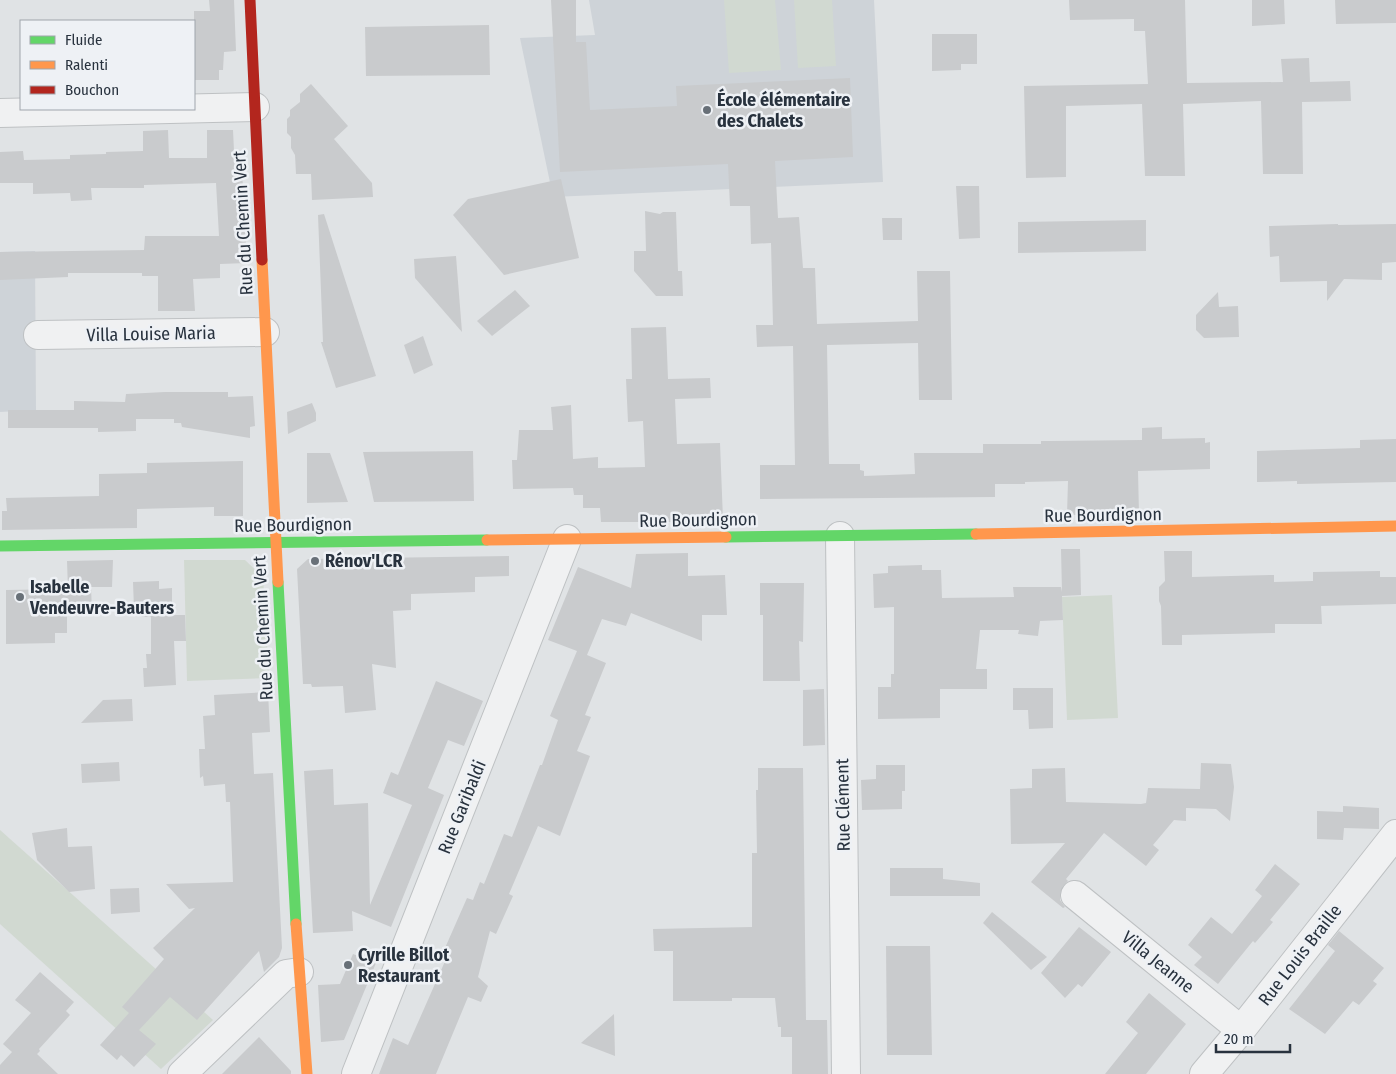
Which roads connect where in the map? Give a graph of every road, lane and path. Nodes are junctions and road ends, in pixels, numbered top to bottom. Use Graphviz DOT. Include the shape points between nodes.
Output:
graph roads {
  1 [pos="250,0"];
  2 [pos="255,107"];
  3 [pos="195,108"];
  4 [pos="128,110"];
  5 [pos="0,113"];
  6 [pos="265,332"];
  7 [pos="38,335"];
  8 [pos="1396,526"];
  9 [pos="840,536"];
  10 [pos="567,539"];
  11 [pos="276,543"];
  12 [pos="0,546"];
  13 [pos="1396,834"];
  14 [pos="1075,895"];
  15 [pos="299,972"];
  16 [pos="1241,1030"];
  17 [pos="182,1074"];
  18 [pos="307,1074"];
  19 [pos="356,1074"];
  20 [pos="846,1074"];
  21 [pos="1204,1074"];
  1 -- 2 [label="street, Rue du Chemin Vert"];
  2 -- 3 [label="street"];
  2 -- 6 [label="street, Rue du Chemin Vert"];
  4 -- 5 [label="street"];
  6 -- 7 [label="street, Villa Louise Maria"];
  6 -- 11 [label="street, Rue du Chemin Vert"];
  8 -- 9 [label="street, Rue Bourdignon"];
  9 -- 10 [label="street, Rue Bourdignon"];
  9 -- 20 [label="street, Rue Clément"];
  10 -- 11 [label="street, Rue Bourdignon"];
  10 -- 19 [label="street, Rue Garibaldi"];
  11 -- 12 [label="street, Rue Bourdignon"];
  11 -- 15 [label="street, Rue du Chemin Vert"];
  13 -- 16 [label="street, Rue Louis Braille"];
  14 -- 16 [label="street, Villa Jeanne"];
  15 -- 17 [label="street" via="286,974"];
  15 -- 18 [label="street, Rue du Chemin Vert"];
  16 -- 21 [label="street, Rue Louis Braille"];
}
